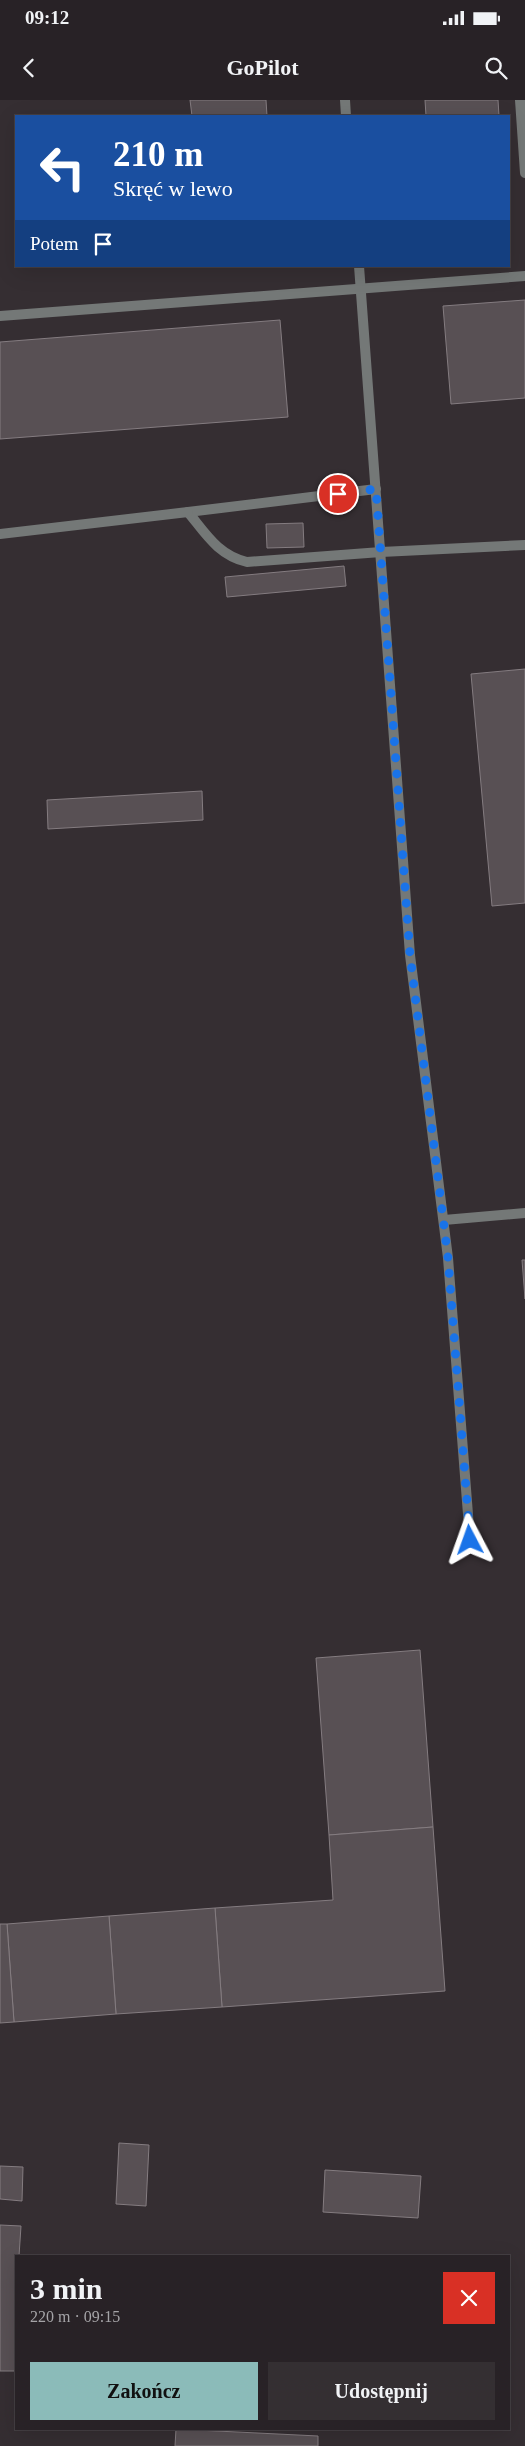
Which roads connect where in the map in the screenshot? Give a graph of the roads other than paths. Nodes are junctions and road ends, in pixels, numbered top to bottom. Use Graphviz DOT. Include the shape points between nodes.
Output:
graph roads {
  1 [pos="345,100"];
  2 [pos="520,100"];
  3 [pos="346,115"];
  4 [pos="525,173"];
  5 [pos="359,267"];
  6 [pos="525,276"];
  7 [pos="360,288"];
  8 [pos="0,316"];
  9 [pos="376,489"];
  10 [pos="188,512"];
  11 [pos="0,534"];
  12 [pos="525,545"];
  13 [pos="381,552"];
  14 [pos="525,1213"];
  15 [pos="444,1220"];
  16 [pos="470,1540"];
  1 -- 3 [label="lane"];
  2 -- 4 [label="lane"];
  5 -- 7 [label="lane"];
  6 -- 7 [label="lane"];
  7 -- 8 [label="lane"];
  7 -- 9 [label="lane"];
  9 -- 10 [label="lane"];
  9 -- 13 [label="lane"];
  10 -- 11 [label="lane"];
  10 -- 13 [label="lane" via="216,546 232,558 247,562"];
  12 -- 13 [label="lane"];
  13 -- 15 [label="lane" via="412,974"];
  14 -- 15 [label="lane"];
  15 -- 16 [label="lane"];
}
